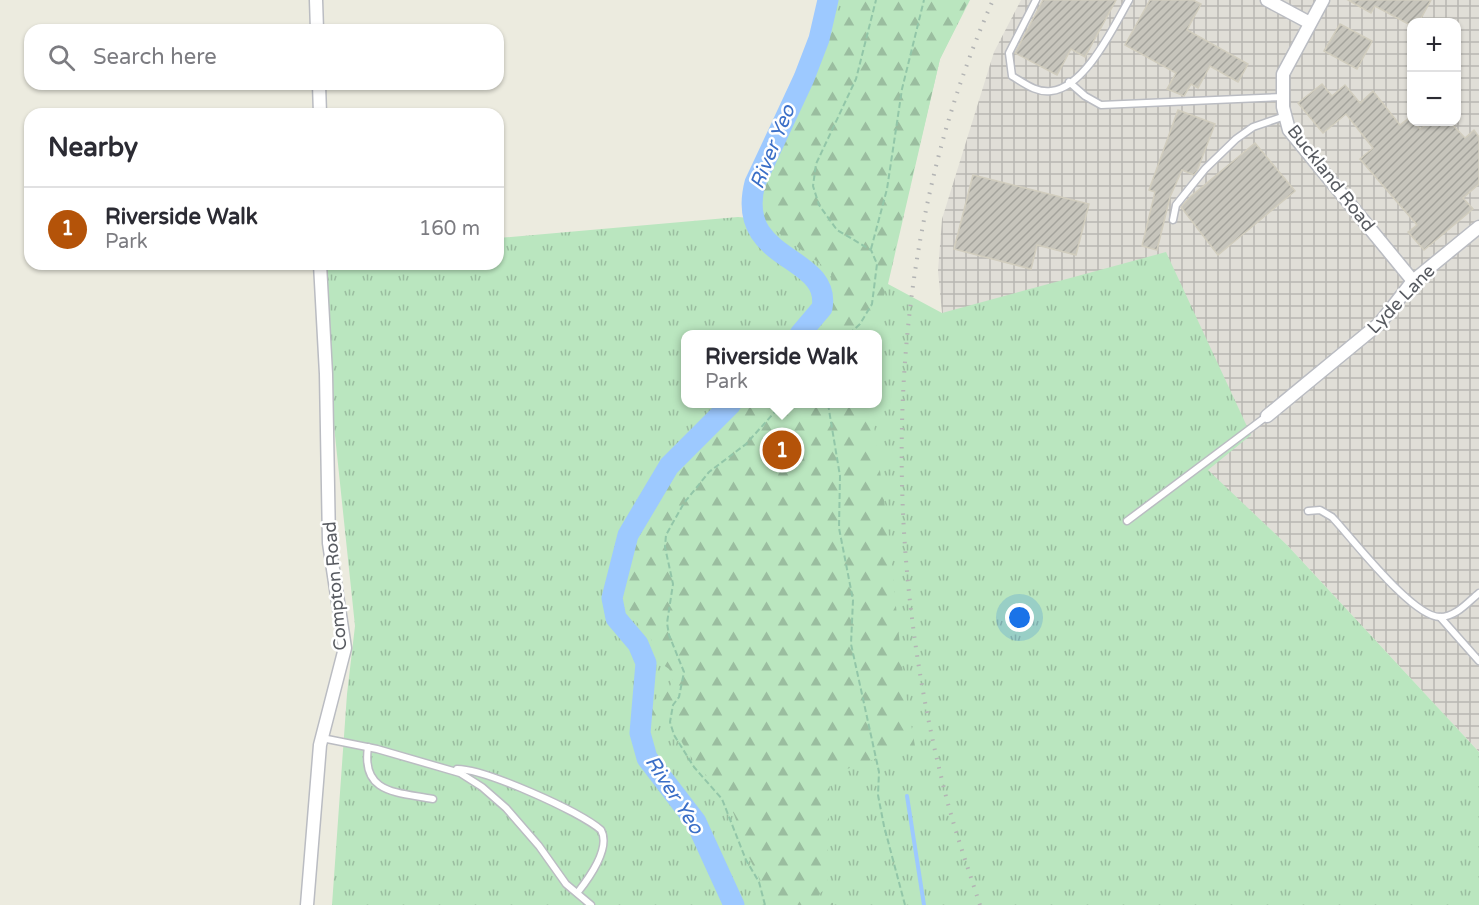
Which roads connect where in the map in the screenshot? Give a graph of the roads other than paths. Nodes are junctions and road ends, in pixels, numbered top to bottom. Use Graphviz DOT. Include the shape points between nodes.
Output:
graph roads {
  1 [pos="316,0"];
  2 [pos="1036,0"];
  3 [pos="1129,0"];
  4 [pos="1267,0"];
  5 [pos="1323,0"];
  6 [pos="1310,23"];
  7 [pos="317,24"];
  8 [pos="1069,82"];
  9 [pos="319,90"];
  10 [pos="1283,97"];
  11 [pos="320,108"];
  12 [pos="1285,116"];
  13 [pos="1173,220"];
  14 [pos="1479,226"];
  15 [pos="320,270"];
  16 [pos="1413,281"];
  17 [pos="1268,416"];
  18 [pos="1308,511"];
  19 [pos="1127,521"];
  20 [pos="1479,593"];
  21 [pos="1440,617"];
  22 [pos="1479,661"];
  23 [pos="322,738"];
  24 [pos="368,747"];
  25 [pos="450,769"];
  26 [pos="433,799"];
  27 [pos="578,892"];
  28 [pos="307,905"];
  29 [pos="591,905"];
  1 -- 7 [label="street"];
  2 -- 8 [label="lane" via="1009,53 1012,76 1031,88 1052,91"];
  3 -- 8 [label="lane" via="1083,74"];
  4 -- 6 [label="street"];
  5 -- 6 [label="street, Buckland Road"];
  6 -- 10 [label="street, Buckland Road" via="1283,74"];
  8 -- 10 [label="lane" via="1101,105"];
  9 -- 11 [label="street"];
  10 -- 12 [label="street, Buckland Road"];
  12 -- 13 [label="lane" via="1253,127 1236,140 1205,169 1176,205"];
  12 -- 16 [label="street, Buckland Road" via="1289,130"];
  14 -- 16 [label="street, Lyde Lane"];
  15 -- 23 [label="street, Compton Road" via="329,543 345,648"];
  16 -- 17 [label="street, Lyde Lane" via="1380,323"];
  17 -- 19 [label="lane"];
  18 -- 21 [label="lane" via="1328,513 1407,600"];
  20 -- 21 [label="lane" via="1459,610"];
  21 -- 22 [label="lane"];
  23 -- 24 [label="lane"];
  23 -- 28 [label="street, Compton Road"];
  24 -- 25 [label="lane"];
  24 -- 26 [label="lane" via="365,762 373,781 390,791"];
  25 -- 27 [label="lane" via="482,787 506,808 566,884"];
  25 -- 27 [label="lane" via="499,780 576,814 601,830 603,843 597,862"];
  27 -- 29 [label="lane"];
}
